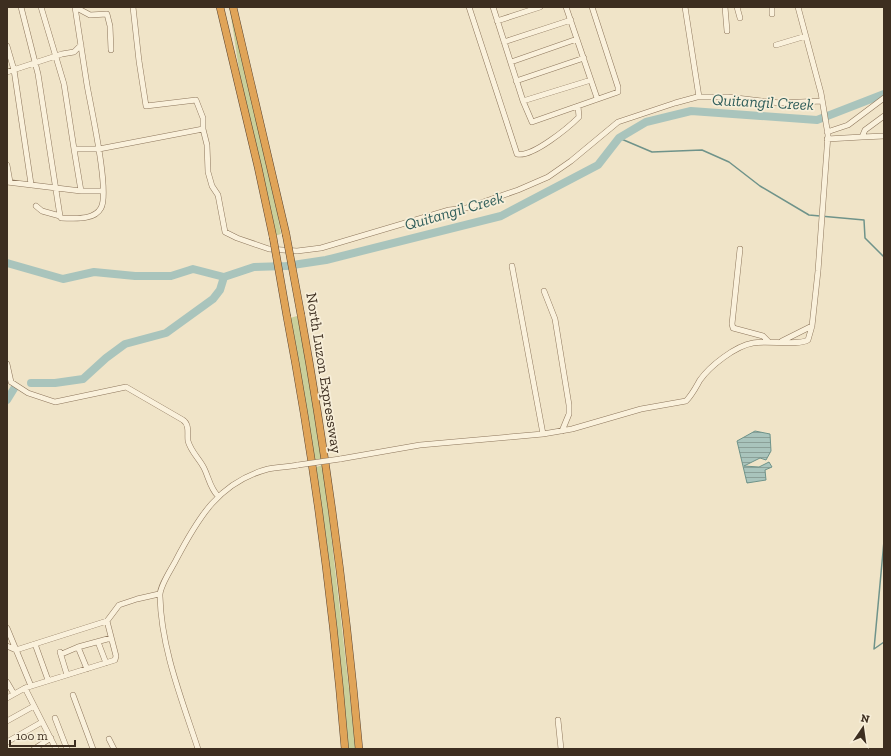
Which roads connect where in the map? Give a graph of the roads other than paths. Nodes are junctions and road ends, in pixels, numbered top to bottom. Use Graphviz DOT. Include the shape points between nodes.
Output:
graph roads {
  1 [pos="21,7"];
  2 [pos="41,7"];
  3 [pos="75,7"];
  4 [pos="133,7"];
  5 [pos="220,7"];
  6 [pos="233,7"];
  7 [pos="469,7"];
  8 [pos="493,7"];
  9 [pos="540,7"];
  10 [pos="566,7"];
  11 [pos="592,7"];
  12 [pos="686,7"];
  13 [pos="725,7"];
  14 [pos="737,7"];
  15 [pos="772,7"];
  16 [pos="798,7"];
  17 [pos="772,14"];
  18 [pos="740,18"];
  19 [pos="571,20"];
  20 [pos="497,21"];
  21 [pos="727,31"];
  22 [pos="806,36"];
  23 [pos="577,39"];
  24 [pos="504,42"];
  25 [pos="81,45"];
  26 [pos="776,45"];
  27 [pos="7,46"];
  28 [pos="111,50"];
  29 [pos="74,52"];
  30 [pos="56,56"];
  31 [pos="83,57"];
  32 [pos="584,58"];
  33 [pos="511,62"];
  34 [pos="34,64"];
  35 [pos="14,70"];
  36 [pos="7,72"];
  37 [pos="591,80"];
  38 [pos="516,81"];
  39 [pos="699,97"];
  40 [pos="597,98"];
  41 [pos="884,98"];
  42 [pos="523,101"];
  43 [pos="822,101"];
  44 [pos="578,106"];
  45 [pos="884,116"];
  46 [pos="203,129"];
  47 [pos="827,132"];
  48 [pos="884,136"];
  49 [pos="862,137"];
  50 [pos="827,139"];
  51 [pos="74,149"];
  52 [pos="99,149"];
  53 [pos="7,165"];
  54 [pos="9,182"];
  55 [pos="31,184"];
  56 [pos="56,188"];
  57 [pos="81,191"];
  58 [pos="103,191"];
  59 [pos="36,206"];
  60 [pos="60,216"];
  61 [pos="740,249"];
  62 [pos="512,266"];
  63 [pos="544,291"];
  64 [pos="812,326"];
  65 [pos="768,341"];
  66 [pos="781,341"];
  67 [pos="7,364"];
  68 [pos="562,431"];
  69 [pos="543,434"];
  70 [pos="218,496"];
  71 [pos="159,594"];
  72 [pos="107,621"];
  73 [pos="7,628"];
  74 [pos="111,638"];
  75 [pos="98,642"];
  76 [pos="35,644"];
  77 [pos="7,646"];
  78 [pos="78,647"];
  79 [pos="16,650"];
  80 [pos="106,663"];
  81 [pos="87,669"];
  82 [pos="67,675"];
  83 [pos="48,680"];
  84 [pos="7,682"];
  85 [pos="31,686"];
  86 [pos="25,688"];
  87 [pos="14,694"];
  88 [pos="73,695"];
  89 [pos="7,698"];
  90 [pos="34,706"];
  91 [pos="55,718"];
  92 [pos="558,720"];
  93 [pos="7,721"];
  94 [pos="42,722"];
  95 [pos="51,738"];
  96 [pos="109,739"];
  97 [pos="7,742"];
  98 [pos="34,749"];
  99 [pos="56,749"];
  100 [pos="67,749"];
  101 [pos="93,749"];
  102 [pos="114,749"];
  103 [pos="198,749"];
  104 [pos="345,749"];
  105 [pos="359,749"];
  106 [pos="561,749"];
  1 -- 34 [label="street"];
  2 -- 30 [label="street"];
  3 -- 25 [label="street"];
  3 -- 28 [label="street" via="90,14 107,14"];
  4 -- 46 [label="street" via="146,106 196,100 203,118"];
  5 -- 104 [label="highway, North Luzon Expressway, bridge" via="273,237 302,398 322,535"];
  6 -- 105 [label="highway, North Luzon Expressway, bridge" via="286,234 315,394 337,540"];
  7 -- 44 [label="street" via="517,154 526,153 560,135 579,117"];
  8 -- 20 [label="street"];
  9 -- 20 [label="street"];
  10 -- 19 [label="street"];
  11 -- 40 [label="street" via="619,90"];
  12 -- 39 [label="street"];
  13 -- 21 [label="street"];
  14 -- 18 [label="street"];
  15 -- 17 [label="street"];
  16 -- 22 [label="street"];
  19 -- 23 [label="street"];
  19 -- 24 [label="street"];
  20 -- 24 [label="street"];
  22 -- 26 [label="street"];
  22 -- 43 [label="street"];
  23 -- 32 [label="street"];
  23 -- 33 [label="street"];
  24 -- 33 [label="street"];
  25 -- 29 [label="street"];
  25 -- 31 [label="street"];
  27 -- 35 [label="street"];
  29 -- 30 [label="street"];
  29 -- 31 [label="street"];
  30 -- 34 [label="street"];
  30 -- 51 [label="street" via="64,84"];
  31 -- 52 [label="street"];
  32 -- 37 [label="street"];
  32 -- 38 [label="street"];
  33 -- 38 [label="street"];
  34 -- 35 [label="street"];
  34 -- 56 [label="street" via="38,74"];
  35 -- 36 [label="street"];
  35 -- 55 [label="street"];
  37 -- 40 [label="street"];
  37 -- 42 [label="street"];
  38 -- 42 [label="street"];
  39 -- 43 [label="street" via="728,97 780,103"];
  39 -- 46 [label="street" via="643,112 618,122 554,173 518,190 466,208 449,210 350,241 321,248 297,250 269,249 225,232 218,195 208,172 207,146"];
  40 -- 44 [label="street"];
  41 -- 47 [label="street" via="848,125"];
  42 -- 44 [label="street" via="532,122"];
  43 -- 47 [label="street"];
  45 -- 49 [label="street" via="866,130"];
  46 -- 52 [label="street"];
  47 -- 50 [label="street"];
  48 -- 49 [label="street"];
  49 -- 50 [label="street"];
  50 -- 64 [label="street"];
  51 -- 52 [label="street"];
  51 -- 57 [label="street"];
  52 -- 58 [label="street"];
  53 -- 54 [label="street"];
  54 -- 55 [label="street"];
  55 -- 56 [label="street"];
  56 -- 57 [label="street"];
  56 -- 60 [label="street"];
  57 -- 58 [label="street"];
  58 -- 60 [label="street" via="101,207 93,215 78,218"];
  59 -- 60 [label="street" via="42,211"];
  61 -- 65 [label="street" via="733,328 763,336"];
  62 -- 69 [label="street"];
  63 -- 68 [label="street" via="555,319 569,405 569,414"];
  64 -- 66 [label="street"];
  64 -- 66 [label="street" via="808,340 804,342"];
  65 -- 66 [label="street"];
  65 -- 68 [label="street" via="751,343 719,360 701,379 686,401 641,409"];
  67 -- 70 [label="street" via="11,382 28,393 55,402 126,387 183,420 187,425 192,453 203,467 212,489"];
  68 -- 69 [label="street"];
  69 -- 70 [label="street, bridge" via="420,445 268,469 236,482"];
  70 -- 71 [label="street" via="204,512 186,541"];
  71 -- 72 [label="street" via="119,605"];
  71 -- 103 [label="street" via="163,629"];
  72 -- 74 [label="street"];
  72 -- 76 [label="street"];
  73 -- 79 [label="street"];
  74 -- 75 [label="street"];
  74 -- 80 [label="street" via="116,659"];
  75 -- 78 [label="street"];
  75 -- 80 [label="street"];
  76 -- 79 [label="street"];
  76 -- 83 [label="street"];
  77 -- 79 [label="street"];
  78 -- 81 [label="street"];
  78 -- 82 [label="street" via="62,653"];
  79 -- 85 [label="street"];
  80 -- 81 [label="street"];
  81 -- 82 [label="street"];
  82 -- 83 [label="street"];
  83 -- 85 [label="street"];
  84 -- 87 [label="street"];
  85 -- 86 [label="street"];
  86 -- 87 [label="street"];
  86 -- 90 [label="street"];
  87 -- 89 [label="street"];
  88 -- 101 [label="street"];
  90 -- 93 [label="street"];
  90 -- 94 [label="street"];
  91 -- 100 [label="street"];
  92 -- 106 [label="street"];
  94 -- 95 [label="street"];
  94 -- 97 [label="street"];
  95 -- 98 [label="street"];
  95 -- 99 [label="street"];
  96 -- 102 [label="street"];
}
